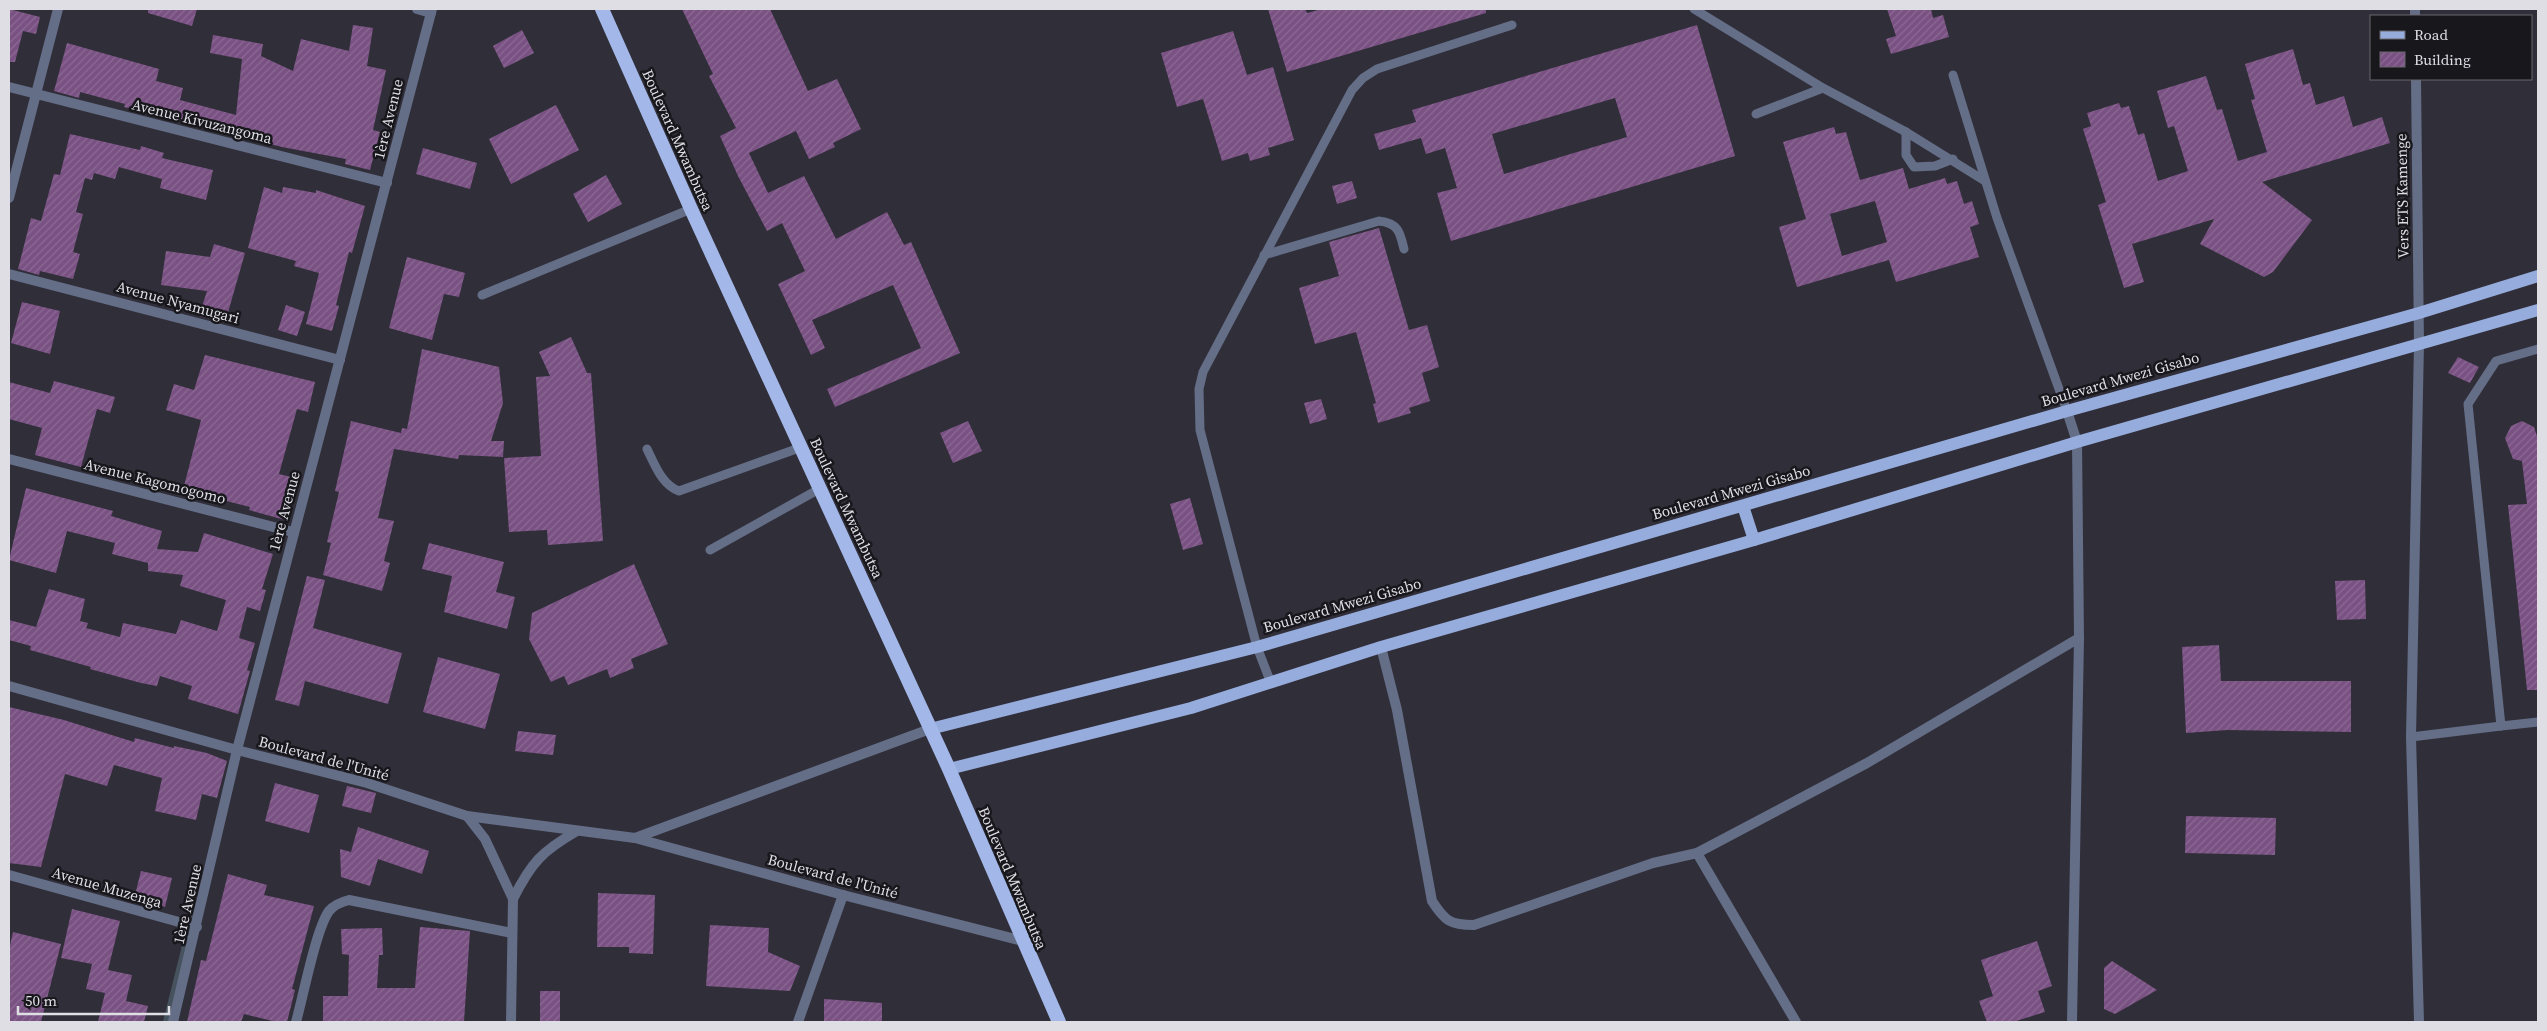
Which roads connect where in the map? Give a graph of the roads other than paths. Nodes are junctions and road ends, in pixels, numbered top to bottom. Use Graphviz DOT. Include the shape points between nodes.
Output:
graph roads {
  1 [pos="58,9"];
  2 [pos="417,9"];
  3 [pos="602,9"];
  4 [pos="1694,9"];
  5 [pos="431,11"];
  6 [pos="1512,25"];
  7 [pos="1953,75"];
  8 [pos="2416,80"];
  9 [pos="9,87"];
  10 [pos="1823,88"];
  11 [pos="36,94"];
  12 [pos="1756,114"];
  13 [pos="1906,132"];
  14 [pos="1953,159"];
  15 [pos="1985,180"];
  16 [pos="387,183"];
  17 [pos="9,198"];
  18 [pos="692,209"];
  19 [pos="1404,249"];
  20 [pos="1264,254"];
  21 [pos="9,274"];
  22 [pos="2538,276"];
  23 [pos="482,295"];
  24 [pos="2538,310"];
  25 [pos="2418,313"];
  26 [pos="2419,344"];
  27 [pos="2538,349"];
  28 [pos="340,360"];
  29 [pos="2067,410"];
  30 [pos="2077,442"];
  31 [pos="802,447"];
  32 [pos="647,449"];
  33 [pos="9,459"];
  34 [pos="821,488"];
  35 [pos="1743,506"];
  36 [pos="293,532"];
  37 [pos="1754,540"];
  38 [pos="710,550"];
  39 [pos="2079,638"];
  40 [pos="1257,647"];
  41 [pos="1381,647"];
  42 [pos="1272,683"];
  43 [pos="9,686"];
  44 [pos="2538,722"];
  45 [pos="2501,726"];
  46 [pos="930,729"];
  47 [pos="2411,738"];
  48 [pos="237,750"];
  49 [pos="949,769"];
  50 [pos="467,816"];
  51 [pos="576,831"];
  52 [pos="635,838"];
  53 [pos="1697,853"];
  54 [pos="9,875"];
  55 [pos="843,895"];
  56 [pos="513,899"];
  57 [pos="197,927"];
  58 [pos="512,933"];
  59 [pos="1023,941"];
  60 [pos="173,1022"];
  61 [pos="296,1022"];
  62 [pos="511,1022"];
  63 [pos="798,1022"];
  64 [pos="1059,1022"];
  65 [pos="1796,1022"];
  66 [pos="2072,1022"];
  67 [pos="2419,1022"];
  1 -- 11 [label="street"];
  2 -- 5 [label="street"];
  3 -- 18 [label="highway, Boulevard Mwambutsa"];
  4 -- 10 [label="lane"];
  5 -- 16 [label="street, 1ère Avenue"];
  6 -- 20 [label="lane" via="1377,69 1363,78 1352,90"];
  7 -- 15 [label="lane"];
  8 -- 25 [label="street, Vers ETS Kamenge"];
  9 -- 11 [label="street, Avenue Kivuzangoma"];
  10 -- 12 [label="lane"];
  10 -- 13 [label="lane"];
  11 -- 16 [label="street, Avenue Kivuzangoma"];
  11 -- 17 [label="street"];
  13 -- 14 [label="lane"];
  13 -- 14 [label="lane" via="1906,155 1914,167 1935,166"];
  14 -- 15 [label="lane"];
  15 -- 29 [label="lane"];
  16 -- 28 [label="street, 1ère Avenue"];
  18 -- 23 [label="lane"];
  18 -- 31 [label="highway, Boulevard Mwambutsa"];
  19 -- 20 [label="lane" via="1399,229 1390,222 1379,221"];
  20 -- 40 [label="lane" via="1203,372 1198,408 1200,430"];
  21 -- 28 [label="street, Avenue Nyamugari"];
  22 -- 25 [label="main road, Boulevard Mwezi Gisabo"];
  24 -- 26 [label="main road"];
  25 -- 26 [label="street, Vers ETS Kamenge"];
  25 -- 29 [label="main road, Boulevard Mwezi Gisabo"];
  26 -- 30 [label="main road"];
  26 -- 47 [label="street, Vers ETS Kamenge"];
  27 -- 45 [label="lane" via="2496,361 2468,404"];
  28 -- 36 [label="street, 1ère Avenue"];
  29 -- 30 [label="street"];
  29 -- 35 [label="main road, Boulevard Mwezi Gisabo"];
  30 -- 37 [label="main road"];
  30 -- 39 [label="street"];
  31 -- 32 [label="lane" via="679,492 665,482"];
  31 -- 34 [label="highway, Boulevard Mwambutsa"];
  33 -- 36 [label="street, Avenue Kagomogomo"];
  34 -- 38 [label="lane"];
  34 -- 46 [label="highway, Boulevard Mwambutsa"];
  35 -- 37 [label="main road"];
  35 -- 40 [label="main road, Boulevard Mwezi Gisabo"];
  36 -- 48 [label="street, 1ère Avenue"];
  37 -- 41 [label="main road"];
  39 -- 53 [label="street" via="1867,764"];
  39 -- 66 [label="street"];
  40 -- 42 [label="lane"];
  40 -- 46 [label="main road, Boulevard Mwezi Gisabo"];
  41 -- 42 [label="main road"];
  41 -- 53 [label="street" via="1432,902 1442,917 1456,925 1474,925 1653,863"];
  42 -- 49 [label="main road" via="1191,708"];
  43 -- 48 [label="street, Boulevard de l'Unité"];
  44 -- 45 [label="lane"];
  45 -- 47 [label="lane"];
  46 -- 49 [label="highway, Boulevard Mwambutsa"];
  46 -- 52 [label="street, Boulevard de l'Unité"];
  47 -- 67 [label="street, Vers ETS Kamenge"];
  48 -- 50 [label="street, Boulevard de l'Unité" via="367,783"];
  48 -- 57 [label="street, 1ère Avenue"];
  49 -- 59 [label="highway, Boulevard Mwambutsa"];
  50 -- 51 [label="street, Boulevard de l'Unité"];
  50 -- 56 [label="street" via="485,838"];
  51 -- 52 [label="street, Boulevard de l'Unité"];
  51 -- 56 [label="street" via="550,846 538,858 527,871"];
  52 -- 55 [label="street, Boulevard de l'Unité"];
  53 -- 65 [label="street"];
  54 -- 57 [label="street, Avenue Muzenga"];
  55 -- 59 [label="street, Boulevard de l'Unité"];
  55 -- 63 [label="street"];
  56 -- 58 [label="street"];
  57 -- 60 [label="street, 1ère Avenue"];
  58 -- 61 [label="street" via="349,900 339,903 329,911 322,928"];
  58 -- 62 [label="street"];
  59 -- 64 [label="highway, Boulevard Mwambutsa"];
}
